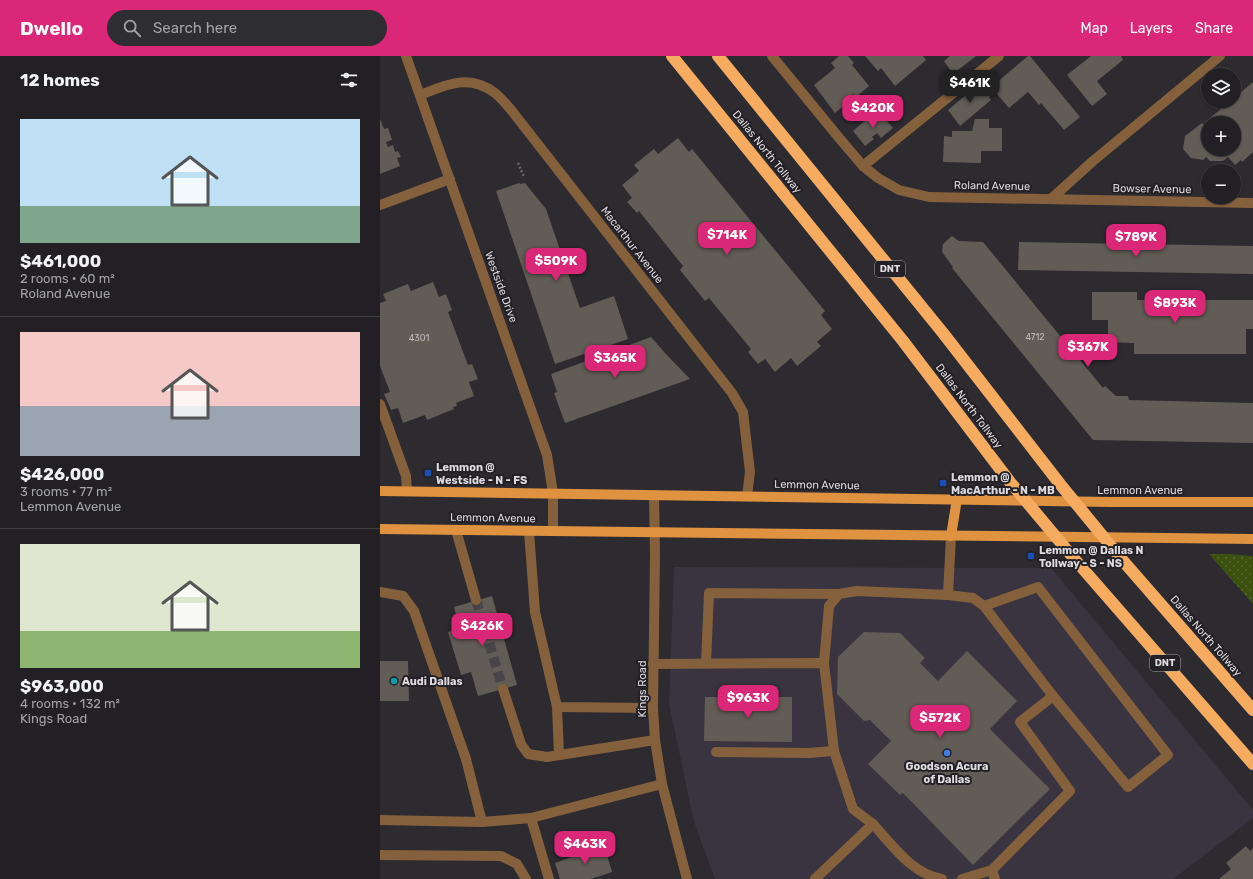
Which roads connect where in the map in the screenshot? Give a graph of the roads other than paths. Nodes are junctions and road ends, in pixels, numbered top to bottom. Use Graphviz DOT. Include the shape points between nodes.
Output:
graph roads {
  1 [pos="406,56"];
  2 [pos="672,56"];
  3 [pos="718,56"];
  4 [pos="999,56"];
  5 [pos="1220,56"];
  6 [pos="774,57"];
  7 [pos="420,94"];
  8 [pos="863,166"];
  9 [pos="450,179"];
  10 [pos="1051,199"];
  11 [pos="1253,203"];
  12 [pos="380,205"];
  13 [pos="380,404"];
  14 [pos="380,491"];
  15 [pos="407,491"];
  16 [pos="553,493"];
  17 [pos="654,495"];
  18 [pos="747,496"];
  19 [pos="958,499"];
  20 [pos="1253,502"];
  21 [pos="380,529"];
  22 [pos="456,530"];
  23 [pos="529,531"];
  24 [pos="552,531"];
  25 [pos="655,532"];
  26 [pos="951,536"];
  27 [pos="1253,539"];
  28 [pos="380,592"];
  29 [pos="839,594"];
  30 [pos="948,595"];
  31 [pos="476,600"];
  32 [pos="984,606"];
  33 [pos="706,663"];
  34 [pos="824,663"];
  35 [pos="653,664"];
  36 [pos="503,689"];
  37 [pos="1054,696"];
  38 [pos="557,707"];
  39 [pos="653,708"];
  40 [pos="1253,710"];
  41 [pos="655,740"];
  42 [pos="834,751"];
  43 [pos="716,752"];
  44 [pos="559,755"];
  45 [pos="1253,764"];
  46 [pos="662,784"];
  47 [pos="531,818"];
  48 [pos="380,820"];
  49 [pos="482,822"];
  50 [pos="873,824"];
  51 [pos="380,855"];
  52 [pos="993,874"];
  53 [pos="526,879"];
  54 [pos="549,879"];
  55 [pos="687,879"];
  56 [pos="815,879"];
  57 [pos="942,879"];
  58 [pos="962,879"];
  1 -- 7 [label="street, Westside Drive"];
  2 -- 45 [label="highway, Dallas North Tollway / DNT" via="903,341 1010,482"];
  3 -- 40 [label="highway, Dallas North Tollway / DNT" via="943,333 1060,484"];
  4 -- 8 [label="street"];
  5 -- 10 [label="street" via="1092,161"];
  6 -- 8 [label="street, Roland Avenue"];
  7 -- 9 [label="street, Westside Drive"];
  7 -- 18 [label="street, Macarthur Avenue" via="451,83 475,83 495,93 512,111 732,393 743,412 750,472"];
  8 -- 10 [label="street, Roland Avenue" via="900,190 929,197"];
  9 -- 12 [label="street"];
  9 -- 16 [label="street, Westside Drive" via="547,455"];
  10 -- 11 [label="street, Bowser Avenue"];
  13 -- 15 [label="street" via="406,476"];
  14 -- 15 [label="main road, Lemmon Avenue"];
  15 -- 16 [label="main road, Lemmon Avenue"];
  16 -- 17 [label="main road, Lemmon Avenue"];
  16 -- 24 [label="street, Westside Drive"];
  17 -- 18 [label="main road, Lemmon Avenue"];
  17 -- 25 [label="street, Kings Road"];
  18 -- 19 [label="main road, Lemmon Avenue"];
  19 -- 20 [label="main road, Lemmon Avenue"];
  19 -- 26 [label="main road"];
  21 -- 22 [label="main road, Lemmon Avenue"];
  22 -- 23 [label="main road, Lemmon Avenue"];
  22 -- 31 [label="street"];
  23 -- 24 [label="main road, Lemmon Avenue"];
  23 -- 38 [label="street" via="535,612"];
  24 -- 25 [label="main road, Lemmon Avenue"];
  25 -- 26 [label="main road, Lemmon Avenue"];
  25 -- 35 [label="street, Kings Road"];
  26 -- 27 [label="main road, Lemmon Avenue"];
  26 -- 30 [label="street"];
  28 -- 49 [label="street" via="403,596 414,610 466,760"];
  29 -- 30 [label="street" via="857,591"];
  29 -- 33 [label="street" via="709,593"];
  29 -- 34 [label="street" via="829,606"];
  30 -- 32 [label="street" via="973,598"];
  32 -- 37 [label="street"];
  32 -- 37 [label="street" via="1038,587 1168,755 1128,787"];
  33 -- 34 [label="street"];
  33 -- 35 [label="street"];
  34 -- 42 [label="street"];
  35 -- 39 [label="street, Kings Road"];
  36 -- 44 [label="street" via="521,744 528,754 547,757"];
  37 -- 52 [label="street" via="1020,722 1070,791"];
  38 -- 39 [label="street"];
  38 -- 44 [label="street"];
  39 -- 41 [label="street, Kings Road"];
  41 -- 44 [label="street"];
  41 -- 46 [label="street, Kings Road"];
  42 -- 43 [label="street"];
  42 -- 50 [label="street" via="853,809"];
  46 -- 47 [label="street"];
  46 -- 55 [label="street, Kings Road"];
  47 -- 49 [label="street"];
  47 -- 54 [label="street"];
  48 -- 49 [label="street"];
  50 -- 56 [label="street"];
  50 -- 57 [label="street" via="913,866 931,877"];
  51 -- 53 [label="street" via="501,856 517,864"];
  52 -- 58 [label="street"];
}
